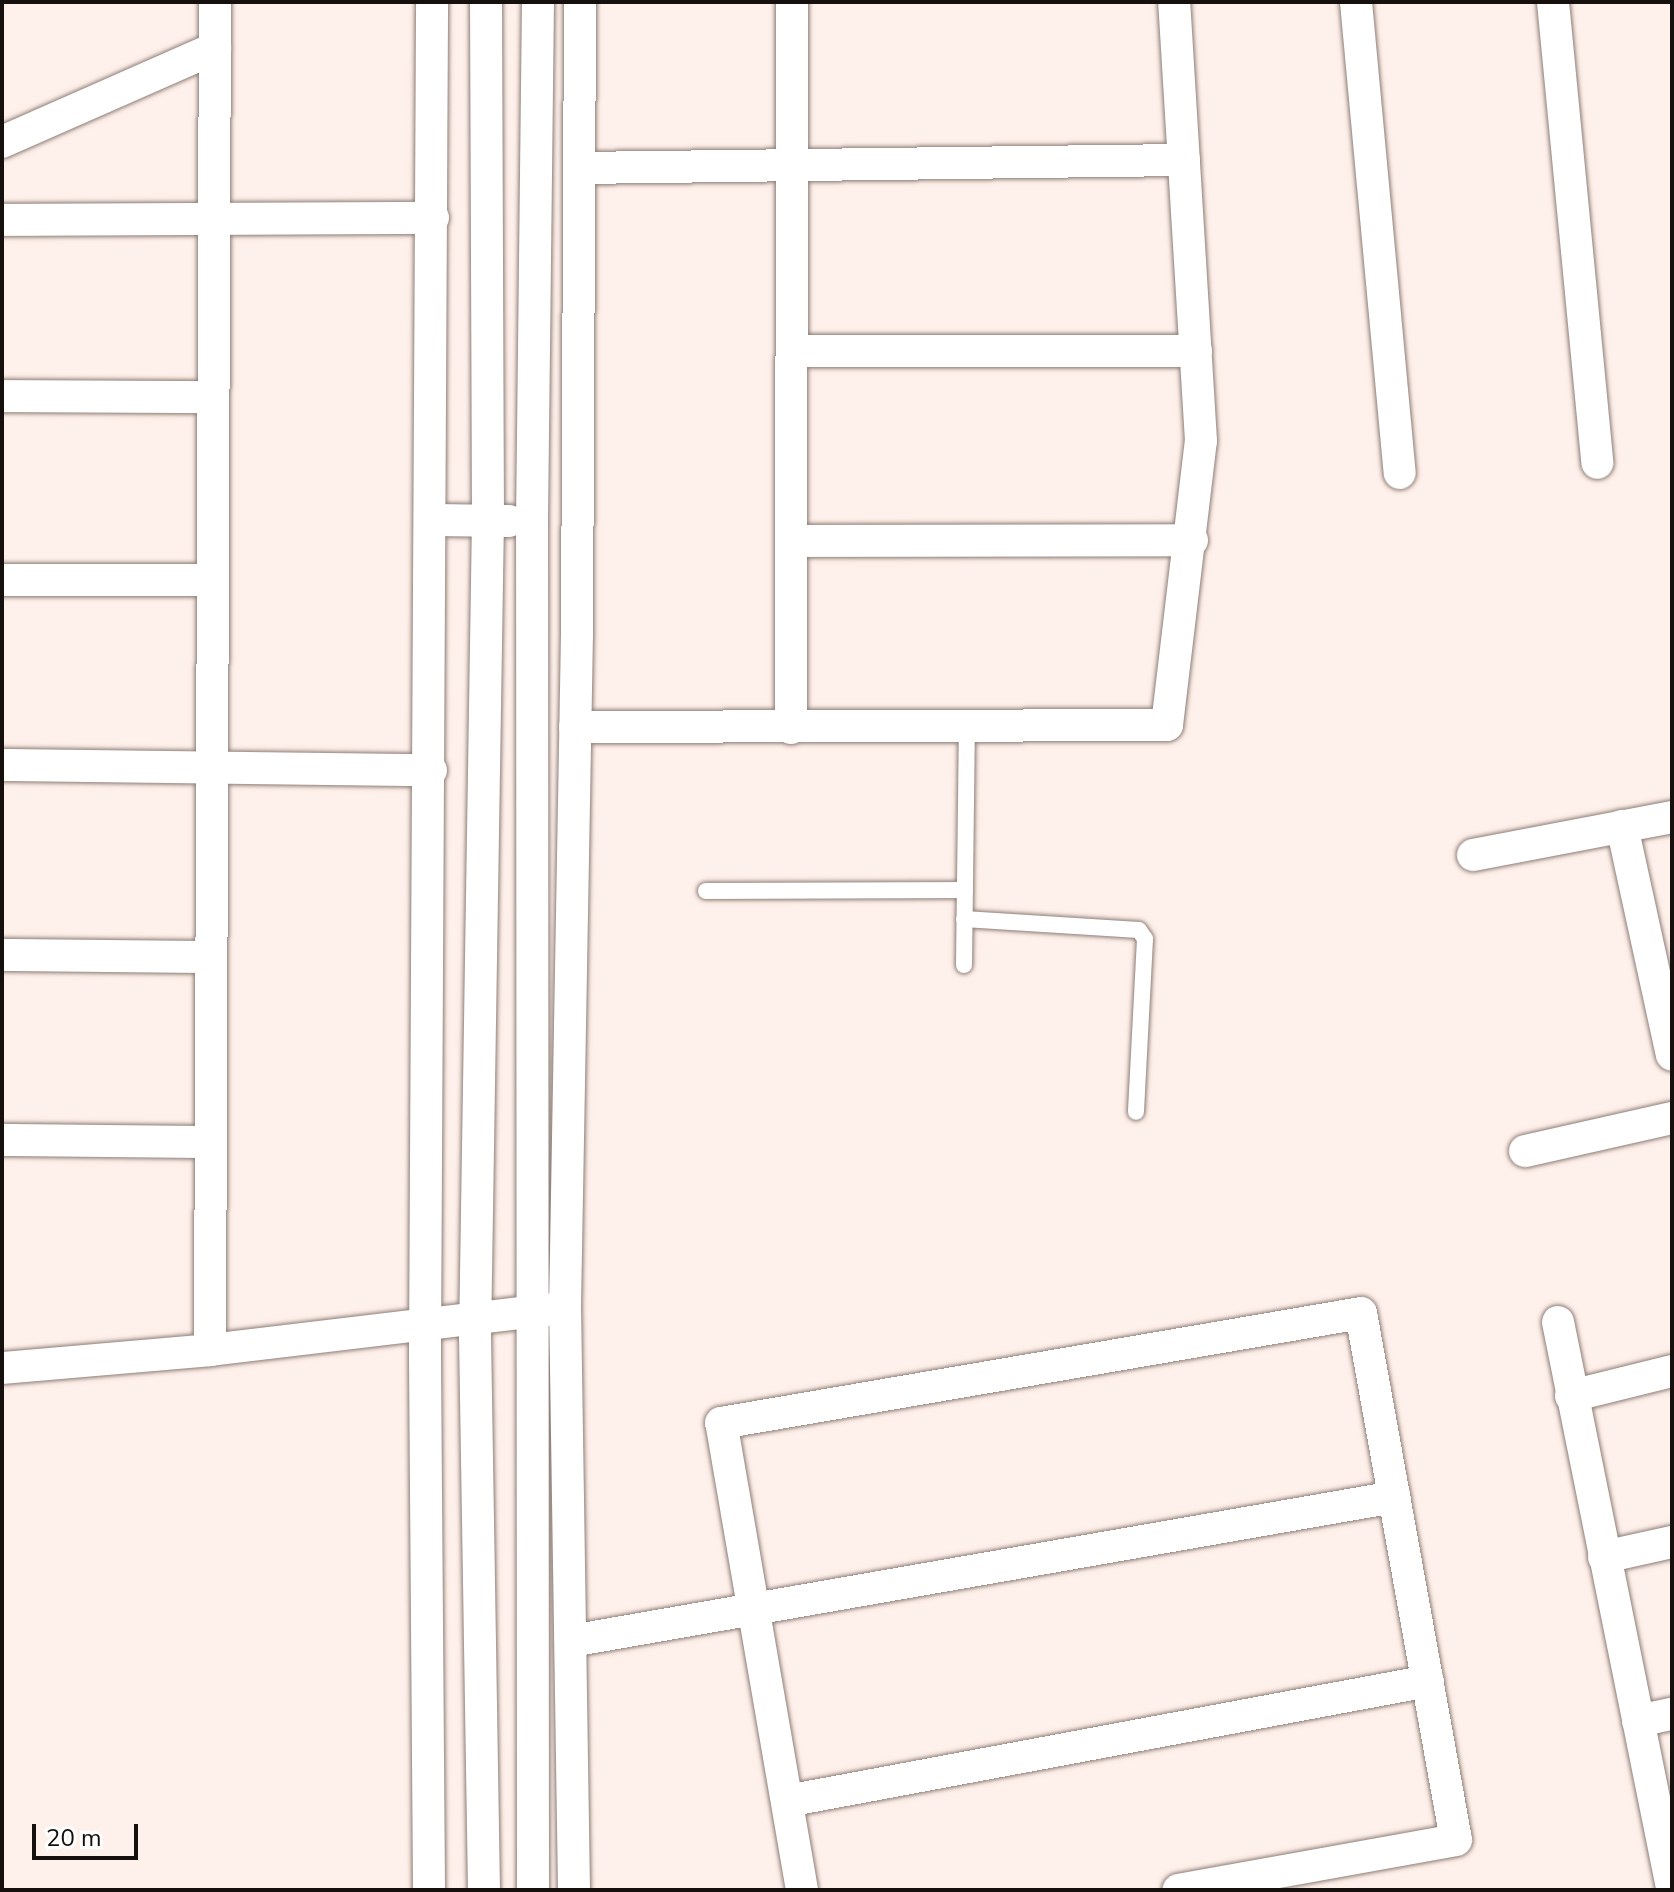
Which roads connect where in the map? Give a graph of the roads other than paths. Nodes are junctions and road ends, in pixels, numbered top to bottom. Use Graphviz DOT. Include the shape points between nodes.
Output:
graph roads {
  1 [pos="215,2"];
  2 [pos="432,2"];
  3 [pos="486,2"];
  4 [pos="538,2"];
  5 [pos="580,2"];
  6 [pos="792,2"];
  7 [pos="1174,2"];
  8 [pos="1356,2"];
  9 [pos="1553,2"];
  10 [pos="215,48"];
  11 [pos="2,142"];
  12 [pos="1184,160"];
  13 [pos="793,167"];
  14 [pos="579,168"];
  15 [pos="214,218"];
  16 [pos="433,218"];
  17 [pos="2,220"];
  18 [pos="793,351"];
  19 [pos="1196,351"];
  20 [pos="2,396"];
  21 [pos="213,397"];
  22 [pos="1597,463"];
  23 [pos="1400,473"];
  24 [pos="432,520"];
  25 [pos="488,520"];
  26 [pos="532,521"];
  27 [pos="577,523"];
  28 [pos="1192,540"];
  29 [pos="792,541"];
  30 [pos="2,580"];
  31 [pos="212,580"];
  32 [pos="575,727"];
  33 [pos="967,727"];
  34 [pos="791,728"];
  35 [pos="2,765"];
  36 [pos="211,769"];
  37 [pos="431,770"];
  38 [pos="1672,817"];
  39 [pos="1622,826"];
  40 [pos="1473,855"];
  41 [pos="965,890"];
  42 [pos="706,891"];
  43 [pos="964,919"];
  44 [pos="2,955"];
  45 [pos="210,957"];
  46 [pos="964,965"];
  47 [pos="1672,1055"];
  48 [pos="1136,1112"];
  49 [pos="1672,1118"];
  50 [pos="2,1140"];
  51 [pos="209,1142"];
  52 [pos="1525,1151"];
  53 [pos="544,1315"];
  54 [pos="1558,1322"];
  55 [pos="426,1324"];
  56 [pos="475,1327"];
  57 [pos="210,1350"];
  58 [pos="2,1368"];
  59 [pos="1672,1371"];
  60 [pos="1571,1396"];
  61 [pos="1394,1497"];
  62 [pos="1672,1542"];
  63 [pos="1604,1557"];
  64 [pos="754,1612"];
  65 [pos="571,1641"];
  66 [pos="1428,1681"];
  67 [pos="1672,1714"];
  68 [pos="1638,1721"];
  69 [pos="787,1801"];
  70 [pos="1266,1882"];
  71 [pos="1672,1884"];
  72 [pos="429,1890"];
  73 [pos="484,1890"];
  74 [pos="533,1890"];
  75 [pos="574,1890"];
  76 [pos="802,1890"];
  77 [pos="1178,1890"];
  1 -- 10 [label="street"];
  2 -- 16 [label="street"];
  3 -- 25 [label="street"];
  4 -- 26 [label="street"];
  5 -- 14 [label="street"];
  6 -- 13 [label="street"];
  7 -- 12 [label="street"];
  8 -- 23 [label="street"];
  9 -- 22 [label="street"];
  10 -- 11 [label="street"];
  10 -- 15 [label="street"];
  12 -- 13 [label="street"];
  12 -- 19 [label="street"];
  13 -- 14 [label="street"];
  13 -- 18 [label="street"];
  14 -- 27 [label="street"];
  15 -- 16 [label="street"];
  15 -- 17 [label="street"];
  15 -- 21 [label="street"];
  16 -- 24 [label="street"];
  18 -- 19 [label="street"];
  18 -- 29 [label="street"];
  19 -- 28 [label="street" via="1201,441"];
  20 -- 21 [label="street"];
  21 -- 31 [label="street"];
  24 -- 25 [label="street"];
  24 -- 37 [label="street"];
  25 -- 26 [label="street"];
  25 -- 56 [label="street"];
  26 -- 27 [label="street"];
  26 -- 53 [label="street"];
  27 -- 32 [label="street"];
  28 -- 29 [label="street"];
  28 -- 33 [label="street" via="1167,725"];
  29 -- 34 [label="street"];
  30 -- 31 [label="street"];
  31 -- 36 [label="street"];
  32 -- 34 [label="street"];
  32 -- 53 [label="street"];
  33 -- 34 [label="street"];
  33 -- 41 [label="lane"];
  35 -- 36 [label="street"];
  36 -- 37 [label="street"];
  36 -- 45 [label="street"];
  37 -- 55 [label="street"];
  38 -- 39 [label="street"];
  39 -- 40 [label="street"];
  39 -- 47 [label="street"];
  41 -- 42 [label="lane"];
  41 -- 43 [label="lane"];
  43 -- 46 [label="lane"];
  43 -- 48 [label="lane" via="1139,930 1145,939"];
  44 -- 45 [label="street"];
  45 -- 51 [label="street"];
  49 -- 52 [label="street"];
  50 -- 51 [label="street"];
  51 -- 57 [label="street"];
  53 -- 56 [label="street"];
  53 -- 65 [label="street"];
  53 -- 74 [label="street"];
  54 -- 60 [label="street"];
  55 -- 56 [label="street"];
  55 -- 57 [label="street"];
  55 -- 72 [label="street"];
  56 -- 73 [label="street"];
  57 -- 58 [label="street"];
  59 -- 60 [label="street"];
  60 -- 63 [label="street"];
  61 -- 64 [label="street"];
  61 -- 64 [label="street" via="1361,1313 721,1423"];
  61 -- 66 [label="street"];
  62 -- 63 [label="street"];
  63 -- 68 [label="street"];
  64 -- 65 [label="street"];
  64 -- 69 [label="street"];
  65 -- 75 [label="street"];
  66 -- 69 [label="street"];
  66 -- 70 [label="street" via="1456,1840"];
  67 -- 68 [label="street"];
  68 -- 71 [label="street"];
  69 -- 76 [label="street"];
  70 -- 77 [label="street"];
}
